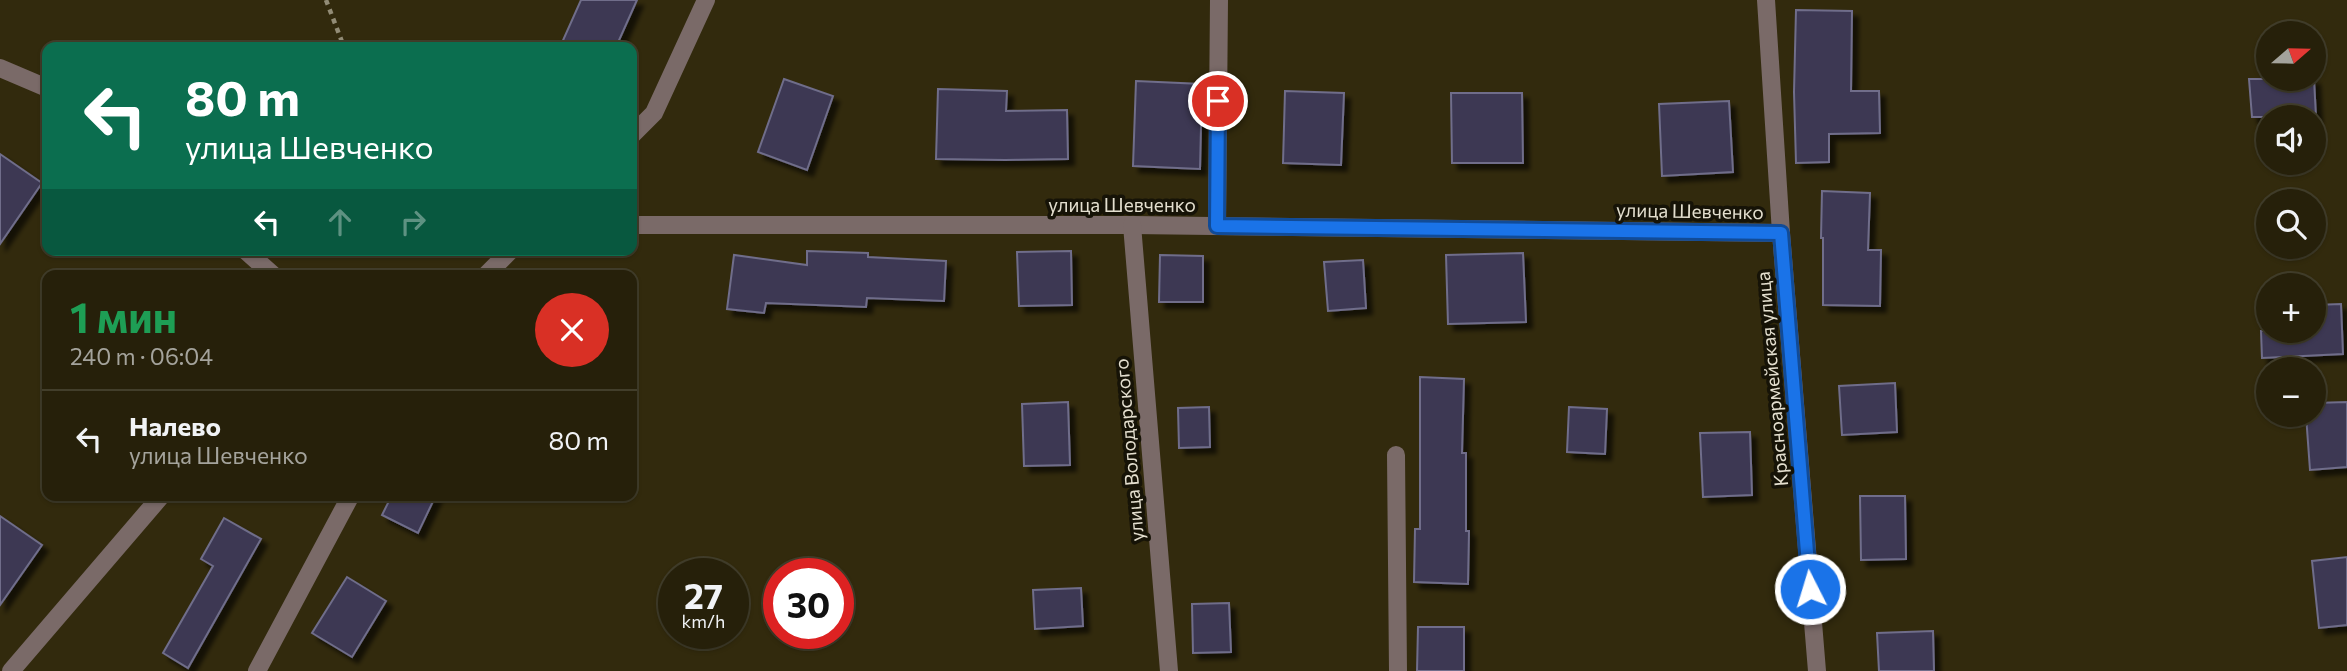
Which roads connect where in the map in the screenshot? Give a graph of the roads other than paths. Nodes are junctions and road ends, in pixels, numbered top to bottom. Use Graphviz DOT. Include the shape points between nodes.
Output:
graph roads {
  1 [pos="706,0"];
  2 [pos="1219,0"];
  3 [pos="1766,0"];
  4 [pos="0,68"];
  5 [pos="42,86"];
  6 [pos="637,130"];
  7 [pos="637,225"];
  8 [pos="1132,225"];
  9 [pos="1217,226"];
  10 [pos="1781,233"];
  11 [pos="252,256"];
  12 [pos="506,256"];
  13 [pos="267,270"];
  14 [pos="491,270"];
  15 [pos="1396,455"];
  16 [pos="157,501"];
  17 [pos="348,501"];
  18 [pos="11,671"];
  19 [pos="257,671"];
  20 [pos="1169,671"];
  21 [pos="1398,671"];
  22 [pos="1817,671"];
  1 -- 6 [label="street" via="654,113"];
  2 -- 9 [label="street"];
  3 -- 10 [label="street, Красноармейская улица"];
  4 -- 5 [label="street"];
  7 -- 8 [label="street, улица Шевченко"];
  8 -- 9 [label="street, улица Шевченко"];
  8 -- 20 [label="street, улица Володарского"];
  9 -- 10 [label="street, улица Шевченко"];
  10 -- 22 [label="street, Красноармейская улица"];
  11 -- 13 [label="street"];
  12 -- 14 [label="street"];
  15 -- 21 [label="street"];
  16 -- 18 [label="street"];
  17 -- 19 [label="street"];
}
